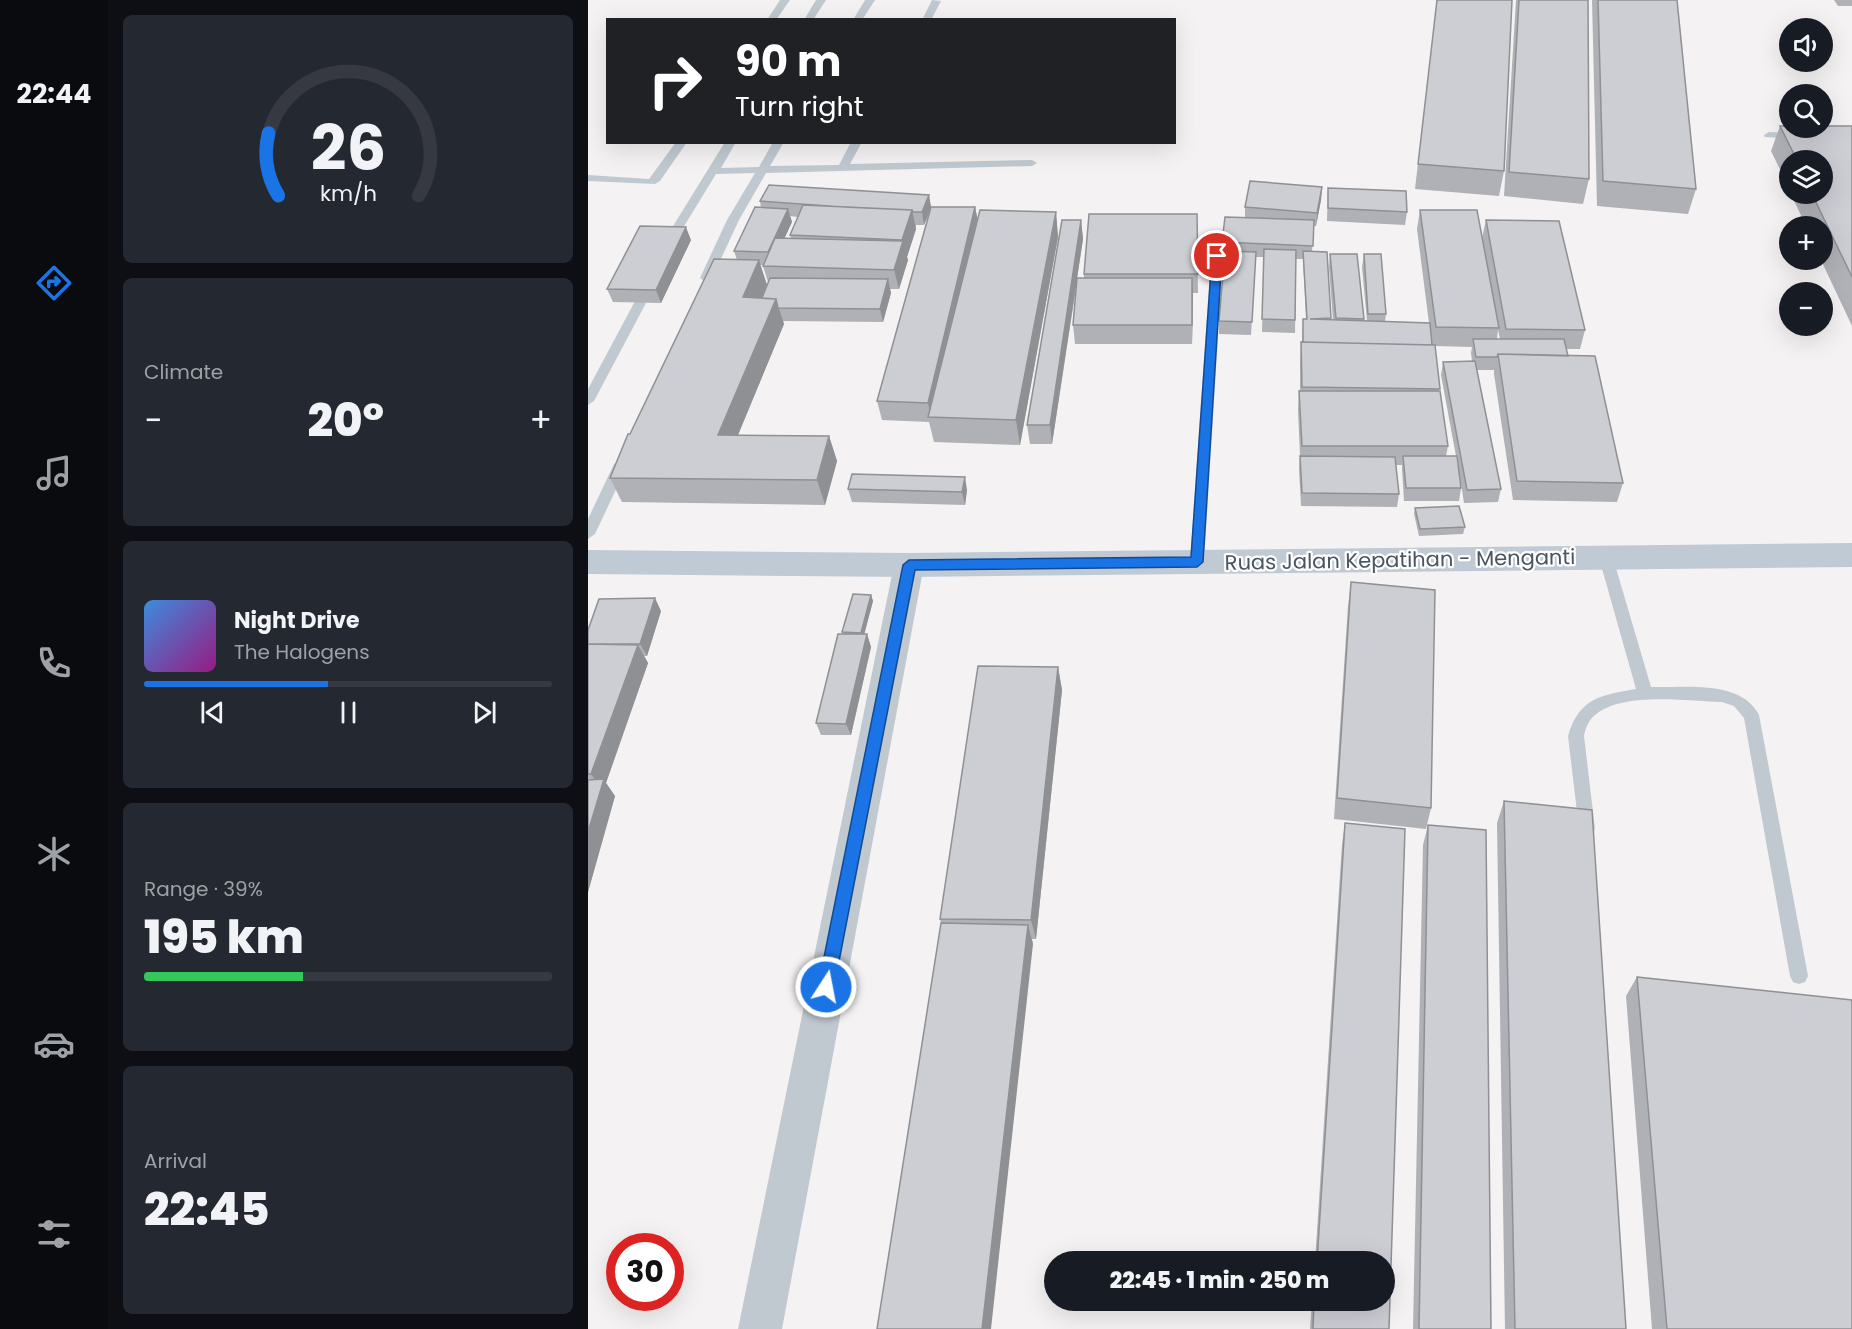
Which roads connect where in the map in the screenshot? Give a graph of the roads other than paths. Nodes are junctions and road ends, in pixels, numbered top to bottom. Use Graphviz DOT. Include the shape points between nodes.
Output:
graph roads {
  1 [pos="785,0"];
  2 [pos="821,0"];
  3 [pos="870,0"];
  4 [pos="936,1"];
  5 [pos="772,18"];
  6 [pos="809,18"];
  7 [pos="858,18"];
  8 [pos="927,18"];
  9 [pos="1769,135"];
  10 [pos="1779,135"];
  11 [pos="681,144"];
  12 [pos="730,144"];
  13 [pos="778,144"];
  14 [pos="856,144"];
  15 [pos="1032,163"];
  16 [pos="843,167"];
  17 [pos="714,171"];
  18 [pos="761,171"];
  19 [pos="588,178"];
  20 [pos="671,239"];
  21 [pos="1217,256"];
  22 [pos="703,285"];
  23 [pos="639,303"];
  24 [pos="588,402"];
  25 [pos="628,448"];
  26 [pos="588,534"];
  27 [pos="1852,555"];
  28 [pos="1606,558"];
  29 [pos="588,562"];
  30 [pos="1197,562"];
  31 [pos="909,565"];
  32 [pos="1645,693"];
  33 [pos="1589,850"];
  34 [pos="1799,976"];
  35 [pos="760,1329"];
  1 -- 5 [label="lane"];
  2 -- 6 [label="lane"];
  3 -- 7 [label="lane"];
  4 -- 8 [label="lane"];
  9 -- 10 [label="lane"];
  11 -- 19 [label="lane" via="651,182"];
  12 -- 17 [label="lane"];
  13 -- 18 [label="lane"];
  14 -- 16 [label="lane"];
  15 -- 16 [label="lane"];
  16 -- 18 [label="lane"];
  17 -- 18 [label="lane"];
  17 -- 20 [label="lane"];
  18 -- 22 [label="lane"];
  21 -- 30 [label="lane"];
  23 -- 24 [label="lane"];
  25 -- 26 [label="lane"];
  27 -- 28 [label="main road, Ruas Jalan Kepatihan - Menganti"];
  28 -- 30 [label="main road, Ruas Jalan Kepatihan - Menganti"];
  28 -- 32 [label="lane"];
  29 -- 31 [label="main road, Ruas Jalan Kepatihan - Menganti"];
  30 -- 31 [label="main road, Ruas Jalan Kepatihan - Menganti"];
  31 -- 35 [label="street"];
  32 -- 33 [label="lane" via="1604,702 1588,710 1579,722 1576,736"];
  32 -- 34 [label="lane" via="1722,696 1739,702 1751,715"];
}
